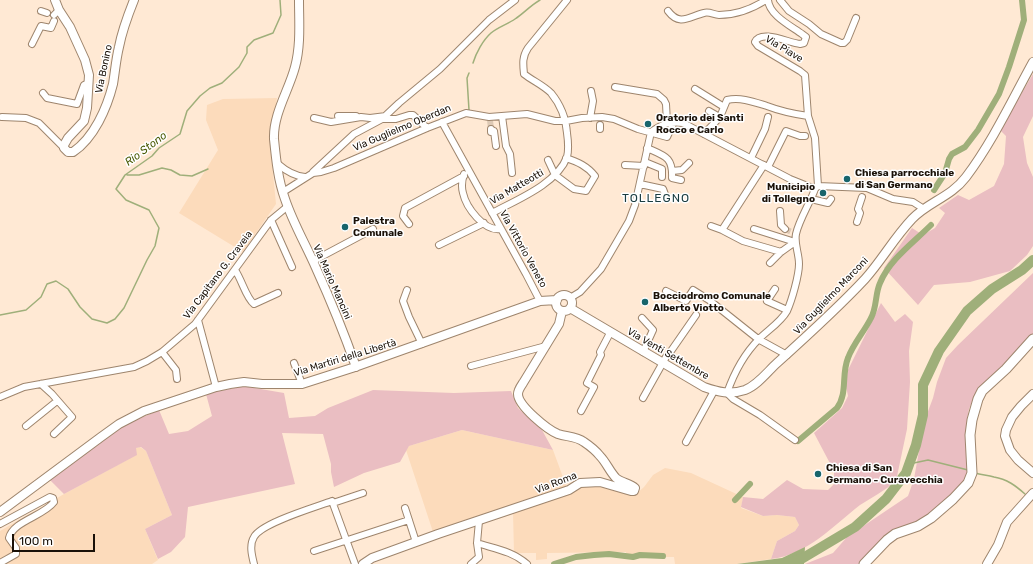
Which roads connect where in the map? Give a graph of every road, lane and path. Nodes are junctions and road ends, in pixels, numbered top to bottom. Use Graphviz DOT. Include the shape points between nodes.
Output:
graph roads {
  1 [pos="55,0"];
  2 [pos="134,0"];
  3 [pos="299,0"];
  4 [pos="515,0"];
  5 [pos="567,0"];
  6 [pos="767,0"];
  7 [pos="780,0"];
  8 [pos="668,11"];
  9 [pos="51,14"];
  10 [pos="856,18"];
  11 [pos="32,44"];
  12 [pos="1033,62"];
  13 [pos="89,83"];
  14 [pos="615,87"];
  15 [pos="695,89"];
  16 [pos="591,91"];
  17 [pos="43,93"];
  18 [pos="724,107"];
  19 [pos="709,111"];
  20 [pos="338,116"];
  21 [pos="502,116"];
  22 [pos="718,116"];
  23 [pos="808,116"];
  24 [pos="2,117"];
  25 [pos="361,117"];
  26 [pos="768,117"];
  27 [pos="314,118"];
  28 [pos="384,118"];
  29 [pos="590,118"];
  30 [pos="566,121"];
  31 [pos="442,122"];
  32 [pos="674,122"];
  33 [pos="667,123"];
  34 [pos="426,128"];
  35 [pos="491,129"];
  36 [pos="651,132"];
  37 [pos="704,134"];
  38 [pos="805,136"];
  39 [pos="496,146"];
  40 [pos="64,148"];
  41 [pos="647,148"];
  42 [pos="566,158"];
  43 [pos="751,158"];
  44 [pos="548,160"];
  45 [pos="278,164"];
  46 [pos="644,164"];
  47 [pos="689,164"];
  48 [pos="625,165"];
  49 [pos="766,166"];
  50 [pos="466,168"];
  51 [pos="672,171"];
  52 [pos="313,173"];
  53 [pos="512,173"];
  54 [pos="555,175"];
  55 [pos="464,176"];
  56 [pos="662,177"];
  57 [pos="305,178"];
  58 [pos="681,180"];
  59 [pos="640,184"];
  60 [pos="816,188"];
  61 [pos="283,192"];
  62 [pos="666,196"];
  63 [pos="862,198"];
  64 [pos="811,199"];
  65 [pos="831,199"];
  66 [pos="288,206"];
  67 [pos="924,209"];
  68 [pos="780,212"];
  69 [pos="492,213"];
  70 [pos="272,220"];
  71 [pos="857,222"];
  72 [pos="484,223"];
  73 [pos="409,224"];
  74 [pos="711,226"];
  75 [pos="373,229"];
  76 [pos="501,229"];
  77 [pos="754,229"];
  78 [pos="785,229"];
  79 [pos="722,230"];
  80 [pos="795,242"];
  81 [pos="439,245"];
  82 [pos="781,252"];
  83 [pos="313,261"];
  84 [pos="770,264"];
  85 [pos="292,267"];
  86 [pos="235,270"];
  87 [pos="774,289"];
  88 [pos="407,290"];
  89 [pos="666,291"];
  90 [pos="278,293"];
  91 [pos="570,298"];
  92 [pos="557,300"];
  93 [pos="540,302"];
  94 [pos="566,310"];
  95 [pos="787,310"];
  96 [pos="696,316"];
  97 [pos="642,318"];
  98 [pos="198,320"];
  99 [pos="610,332"];
  100 [pos="1033,339"];
  101 [pos="758,340"];
  102 [pos="422,344"];
  103 [pos="546,346"];
  104 [pos="671,351"];
  105 [pos="162,352"];
  106 [pos="643,352"];
  107 [pos="787,355"];
  108 [pos="664,360"];
  109 [pos="294,363"];
  110 [pos="471,366"];
  111 [pos="356,367"];
  112 [pos="178,379"];
  113 [pos="41,384"];
  114 [pos="302,384"];
  115 [pos="216,387"];
  116 [pos="714,391"];
  117 [pos="727,393"];
  118 [pos="1033,394"];
  119 [pos="0,397"];
  120 [pos="643,398"];
  121 [pos="58,401"];
  122 [pos="581,411"];
  123 [pos="26,426"];
  124 [pos="54,434"];
  125 [pos="795,440"];
  126 [pos="686,442"];
  127 [pos="1031,471"];
  128 [pos="363,493"];
  129 [pos="1033,493"];
  130 [pos="333,503"];
  131 [pos="405,508"];
  132 [pos="0,512"];
  133 [pos="409,520"];
  134 [pos="479,521"];
  135 [pos="0,524"];
  136 [pos="346,540"];
  137 [pos="416,542"];
  138 [pos="477,543"];
  139 [pos="314,551"];
  140 [pos="3,561"];
  141 [pos="254,564"];
  142 [pos="354,564"];
  143 [pos="363,564"];
  144 [pos="471,564"];
  145 [pos="528,564"];
  146 [pos="864,564"];
  147 [pos="987,564"];
  1 -- 9 [label="street, Via Bonino"];
  2 -- 40 [label="street, Via Bonino" via="119,46 113,84 100,118 80,148 73,152 68,152"];
  3 -- 45 [label="street" via="296,65 276,121 274,138"];
  4 -- 28 [label="street" via="489,20 440,69"];
  5 -- 30 [label="street, Via Matteotti" via="523,55 524,74 553,95"];
  6 -- 8 [label="street" via="732,14 719,15 709,12 686,20 672,16"];
  6 -- 23 [label="street, Via Piave" via="772,11 806,37 805,41 800,44 760,36 755,42 805,76"];
  7 -- 10 [label="street" via="789,11 822,34 841,43 847,40"];
  9 -- 11 [label="street" via="52,28 41,26"];
  9 -- 13 [label="street, Via Bonino" via="70,27 85,60"];
  12 -- 67 [label="street, Via Guglielmo Marconi" via="967,176 958,187"];
  13 -- 17 [label="street" via="84,85 77,104 46,98"];
  13 -- 40 [label="street, Via Bonino" via="84,120 68,138"];
  14 -- 33 [label="street" via="657,94 666,104"];
  15 -- 18 [label="street"];
  16 -- 29 [label="street" via="594,101"];
  18 -- 22 [label="street"];
  18 -- 23 [label="street" via="727,100 740,99"];
  19 -- 22 [label="street"];
  20 -- 25 [label="street"];
  21 -- 30 [label="street, Via Guglielmo Oberdan" via="527,114"];
  21 -- 31 [label="street, Via Guglielmo Oberdan" via="490,119 466,113"];
  21 -- 53 [label="street"];
  22 -- 37 [label="street"];
  23 -- 60 [label="street, Via Piave" via="815,138"];
  24 -- 40 [label="street" via="26,118 39,123"];
  25 -- 27 [label="street" via="331,122"];
  25 -- 28 [label="street"];
  26 -- 43 [label="street"];
  28 -- 34 [label="street" via="416,116"];
  28 -- 52 [label="street" via="354,134"];
  29 -- 30 [label="street, Via Guglielmo Oberdan"];
  29 -- 36 [label="street, Via Guglielmo Oberdan" via="601,123 614,119"];
  30 -- 42 [label="street, Via Matteotti"];
  31 -- 34 [label="street, Via Guglielmo Oberdan"];
  31 -- 50 [label="street, Via Vittorio Veneto"];
  32 -- 33 [label="street"];
  32 -- 36 [label="street, Via Guglielmo Oberdan" via="668,137"];
  32 -- 37 [label="street" via="683,123"];
  33 -- 36 [label="street"];
  34 -- 52 [label="street, Via Guglielmo Oberdan" via="334,168"];
  35 -- 39 [label="street" via="491,132 494,131"];
  36 -- 41 [label="street"];
  37 -- 43 [label="street"];
  38 -- 49 [label="street" via="786,131"];
  41 -- 46 [label="street"];
  41 -- 51 [label="street" via="670,160"];
  42 -- 54 [label="street, Via Matteotti"];
  42 -- 54 [label="street" via="579,162 595,176 586,192 574,189"];
  43 -- 49 [label="street"];
  44 -- 54 [label="street"];
  45 -- 57 [label="street" via="286,171"];
  45 -- 61 [label="street"];
  46 -- 48 [label="street"];
  46 -- 56 [label="street" via="662,169"];
  46 -- 59 [label="street"];
  47 -- 51 [label="street" via="682,170"];
  49 -- 60 [label="street" via="790,179"];
  49 -- 79 [label="street"];
  50 -- 55 [label="street"];
  50 -- 69 [label="street, Via Vittorio Veneto"];
  51 -- 58 [label="street" via="672,178"];
  52 -- 57 [label="street, Via Guglielmo Oberdan"];
  54 -- 69 [label="street, Via Matteotti" via="544,184"];
  55 -- 72 [label="street" via="462,185 466,202"];
  55 -- 73 [label="street" via="405,208 403,216"];
  57 -- 61 [label="street, Via Guglielmo Oberdan"];
  59 -- 62 [label="street" via="663,189"];
  59 -- 91 [label="street" via="636,205 607,260 587,286"];
  60 -- 64 [label="street"];
  60 -- 67 [label="street" via="865,189 913,202"];
  61 -- 66 [label="street"];
  63 -- 71 [label="street"];
  64 -- 65 [label="street" via="828,203"];
  64 -- 80 [label="street" via="795,233"];
  66 -- 70 [label="street, Via Capitano G. Craveia"];
  66 -- 83 [label="street, Via Mario Mancini"];
  67 -- 107 [label="street, Via Guglielmo Marconi" via="895,238 865,278"];
  68 -- 78 [label="street" via="781,225"];
  69 -- 76 [label="street, Via Vittorio Veneto"];
  70 -- 85 [label="street"];
  70 -- 86 [label="street, Via Capitano G. Craveia"];
  72 -- 76 [label="street"];
  72 -- 81 [label="street"];
  74 -- 79 [label="street"];
  75 -- 83 [label="street"];
  76 -- 93 [label="street, Via Vittorio Veneto"];
  77 -- 80 [label="street"];
  79 -- 82 [label="street" via="756,246"];
  80 -- 82 [label="street"];
  80 -- 95 [label="street" via="799,272"];
  82 -- 84 [label="street"];
  83 -- 111 [label="street, Via Mario Mancini" via="336,311"];
  86 -- 90 [label="street" via="254,304"];
  86 -- 98 [label="street, Via Capitano G. Craveia"];
  87 -- 95 [label="street" via="767,301"];
  88 -- 102 [label="street" via="403,301"];
  89 -- 101 [label="street" via="686,301 693,290"];
  91 -- 92 [label="street" via="563,295"];
  91 -- 94 [label="street" via="572,303"];
  92 -- 93 [label="street, Via Martiri della Libertà"];
  92 -- 94 [label="street" via="557,307"];
  93 -- 102 [label="street, Via Martiri della Libertà"];
  94 -- 99 [label="street, Via Venti Settembre"];
  94 -- 103 [label="street, Via Roma"];
  95 -- 101 [label="street"];
  96 -- 104 [label="street"];
  97 -- 106 [label="street" via="653,330"];
  98 -- 105 [label="street, Via Capitano G. Craveia"];
  98 -- 115 [label="street"];
  99 -- 106 [label="street, Via Venti Settembre"];
  99 -- 122 [label="street" via="588,383 594,386"];
  100 -- 146 [label="main road" via="982,391 978,399 970,435 972,468 963,489 931,518 887,540"];
  101 -- 107 [label="street"];
  101 -- 117 [label="street" via="741,362"];
  102 -- 111 [label="street, Via Martiri della Libertà"];
  103 -- 110 [label="street"];
  103 -- 134 [label="street, Via Roma" via="519,390 521,402 553,432 576,438 588,445 600,456 616,478 632,485 634,491 600,482 580,483 569,490"];
  105 -- 112 [label="street" via="176,370"];
  105 -- 113 [label="street, Via Capitano G. Craveia" via="134,367"];
  106 -- 108 [label="street, Via Venti Settembre"];
  107 -- 117 [label="street, Via Guglielmo Marconi" via="755,384 746,389"];
  108 -- 116 [label="street, Via Venti Settembre"];
  108 -- 120 [label="street"];
  109 -- 114 [label="street"];
  111 -- 114 [label="street, Via Martiri della Libertà"];
  113 -- 119 [label="street, Via Capitano G. Craveia" via="24,387"];
  113 -- 121 [label="street"];
  114 -- 115 [label="street, Via Martiri della Libertà" via="244,382"];
  115 -- 132 [label="street, Via Martiri della Libertà" via="144,411 119,424"];
  116 -- 117 [label="street, Via Venti Settembre"];
  116 -- 126 [label="street"];
  117 -- 125 [label="street, Via Venti Settembre"];
  118 -- 127 [label="street" via="1012,417 1005,436 1010,450"];
  121 -- 123 [label="street"];
  121 -- 124 [label="street" via="72,417"];
  128 -- 130 [label="street"];
  129 -- 147 [label="street" via="1007,522"];
  130 -- 136 [label="street"];
  130 -- 141 [label="street" via="332,501 259,531 252,542"];
  131 -- 133 [label="street"];
  133 -- 136 [label="street"];
  133 -- 137 [label="street"];
  134 -- 137 [label="street, Via Roma"];
  134 -- 138 [label="street"];
  135 -- 140 [label="street" via="50,497 53,498 51,507 10,534 16,554"];
  136 -- 139 [label="street"];
  136 -- 142 [label="street"];
  137 -- 143 [label="street, Via Roma" via="372,558"];
  138 -- 144 [label="street" via="479,557"];
  138 -- 145 [label="street" via="505,550"];
}
